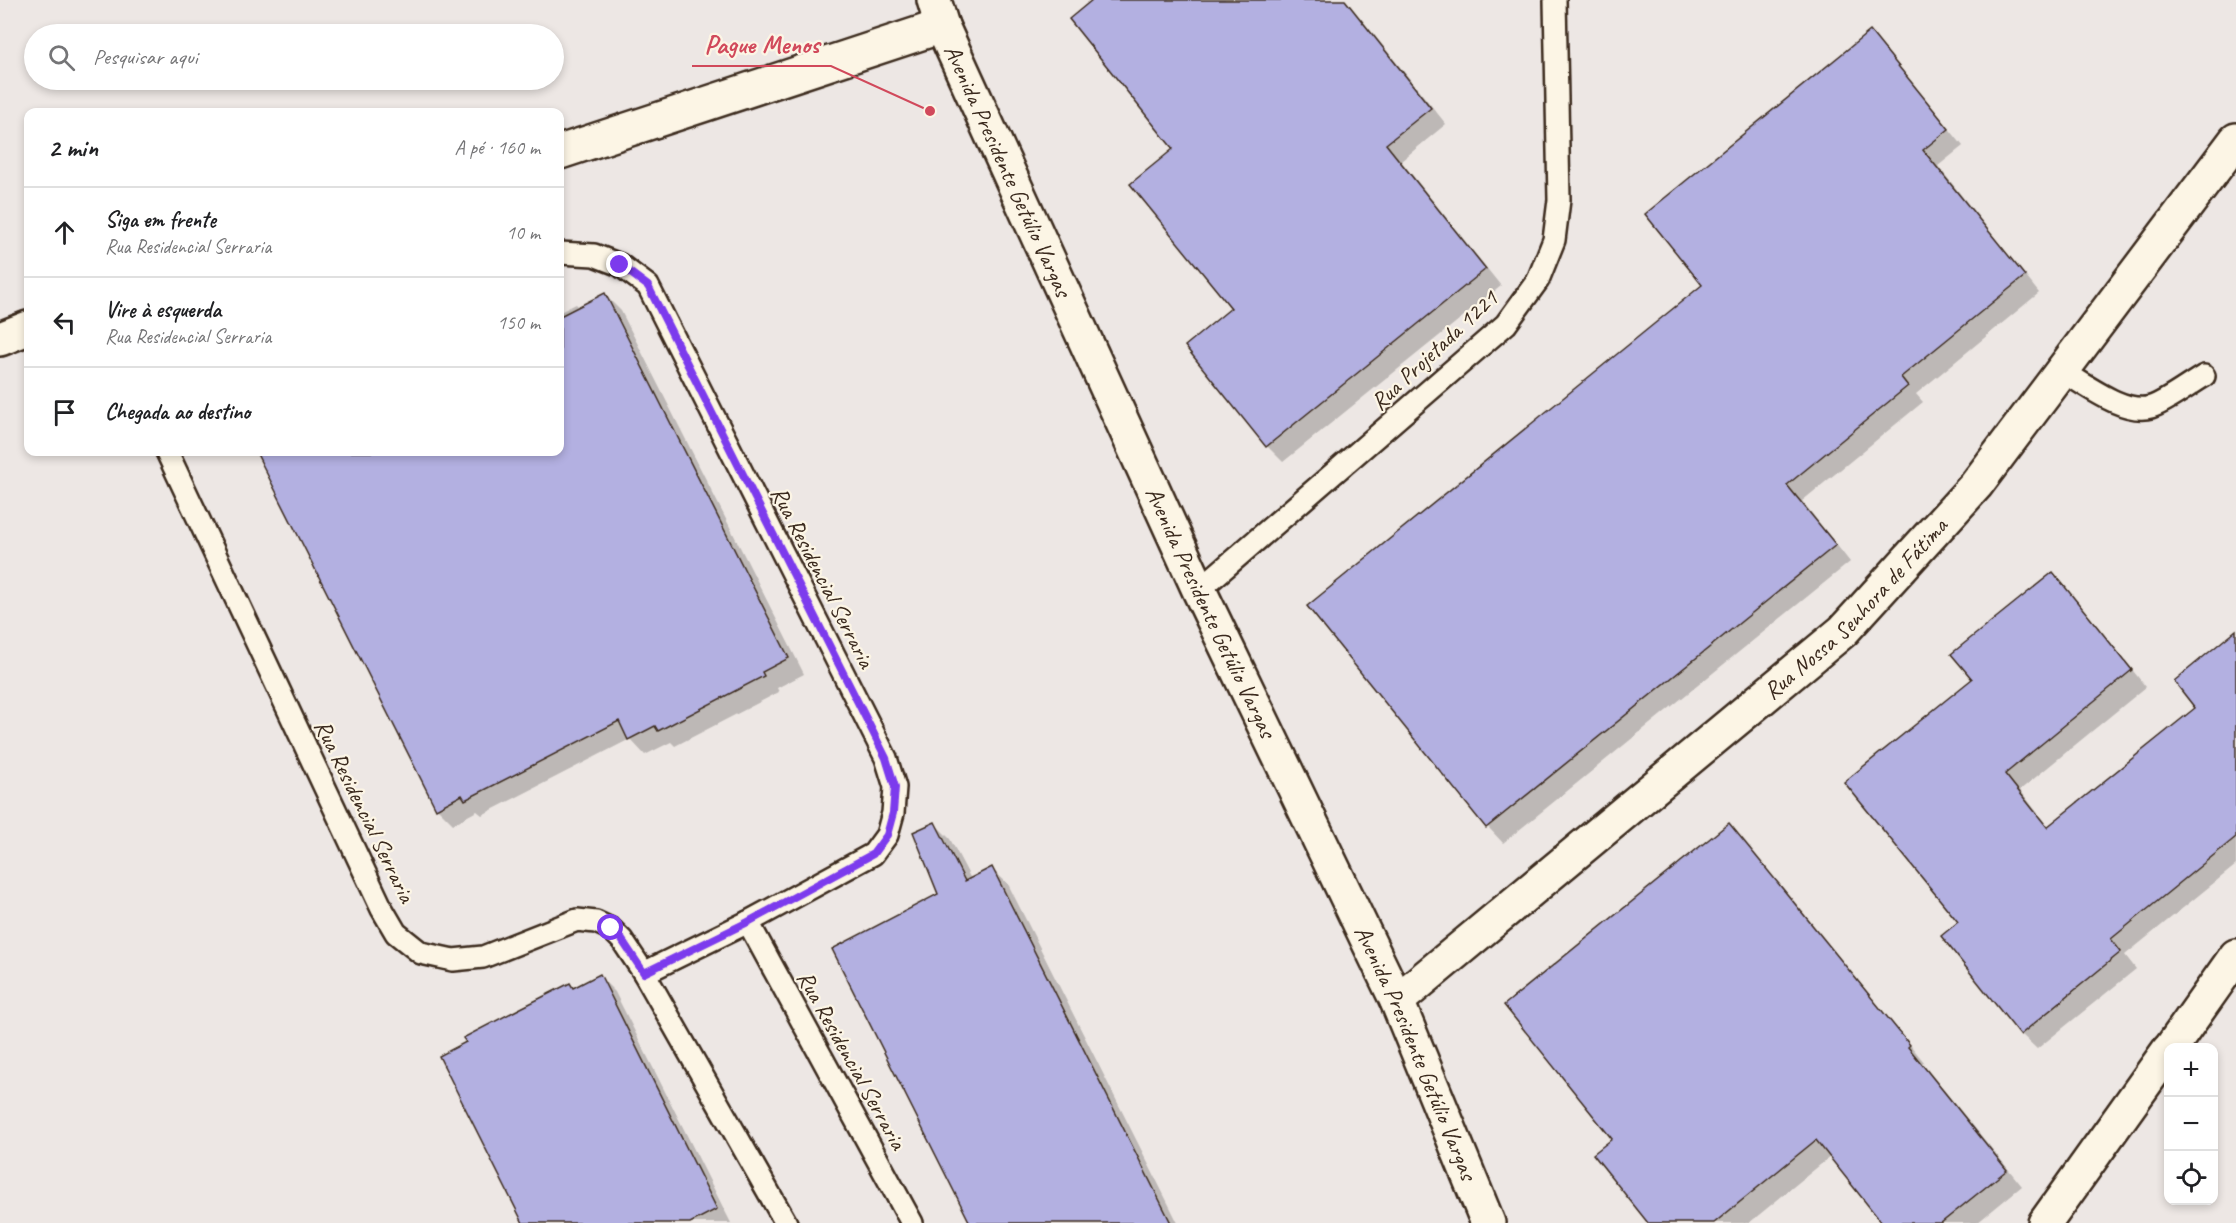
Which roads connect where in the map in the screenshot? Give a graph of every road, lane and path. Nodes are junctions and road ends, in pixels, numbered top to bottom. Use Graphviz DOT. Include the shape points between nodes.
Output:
graph roads {
  1 [pos="1555,0"];
  2 [pos="938,13"];
  3 [pos="2236,140"];
  4 [pos="564,151"];
  5 [pos="564,253"];
  6 [pos="24,330"];
  7 [pos="0,339"];
  8 [pos="2062,371"];
  9 [pos="2204,376"];
  10 [pos="169,456"];
  11 [pos="1199,590"];
  12 [pos="748,922"];
  13 [pos="2236,956"];
  14 [pos="644,973"];
  15 [pos="1396,1001"];
  16 [pos="2174,1043"];
  17 [pos="2164,1057"];
  18 [pos="786,1223"];
  19 [pos="912,1223"];
  20 [pos="1488,1223"];
  21 [pos="2045,1223"];
  1 -- 11 [label="lane, Rua Projetada 1221" via="1559,200 1554,240 1538,280 1506,324"];
  2 -- 4 [label="street"];
  2 -- 11 [label="street, Avenida Presidente Getúlio Vargas"];
  3 -- 8 [label="street, Rua Nossa Senhora de Fátima"];
  5 -- 12 [label="lane, Rua Residencial Serraria" via="594,255 620,265 648,286 886,758 895,787 887,835 873,854"];
  6 -- 7 [label="street"];
  8 -- 9 [label="lane" via="2116,403 2137,409 2152,407"];
  8 -- 15 [label="street, Rua Nossa Senhora de Fátima" via="1976,485 1843,631"];
  10 -- 14 [label="lane, Rua Residencial Serraria" via="396,933 421,953 453,960 483,957 577,920 596,922 611,928"];
  11 -- 15 [label="street, Avenida Presidente Getúlio Vargas"];
  12 -- 14 [label="lane, Rua Residencial Serraria"];
  12 -- 19 [label="lane, Rua Residencial Serraria"];
  13 -- 16 [label="street"];
  14 -- 18 [label="lane, Rua Residencial Serraria"];
  15 -- 20 [label="street, Avenida Presidente Getúlio Vargas"];
  17 -- 21 [label="street"];
}
